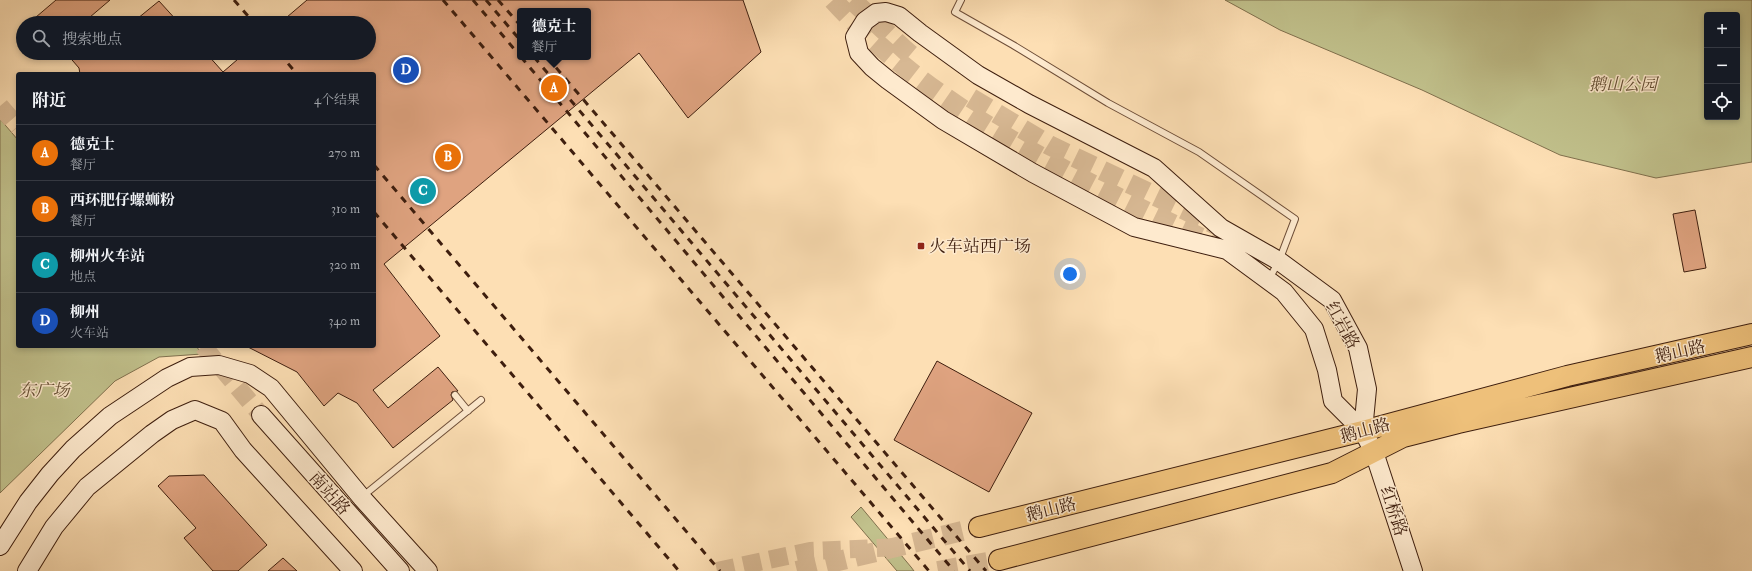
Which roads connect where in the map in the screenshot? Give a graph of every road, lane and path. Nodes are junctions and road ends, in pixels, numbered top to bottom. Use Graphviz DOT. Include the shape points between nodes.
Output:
graph roads {
  1 [pos="961,0"];
  2 [pos="1278,261"];
  3 [pos="1268,281"];
  4 [pos="1752,334"];
  5 [pos="1752,357"];
  6 [pos="455,395"];
  7 [pos="481,400"];
  8 [pos="468,411"];
  9 [pos="261,415"];
  10 [pos="1363,431"];
  11 [pos="1374,452"];
  12 [pos="362,498"];
  13 [pos="979,527"];
  14 [pos="0,546"];
  15 [pos="999,560"];
  16 [pos="27,571"];
  17 [pos="353,571"];
  18 [pos="400,571"];
  19 [pos="428,571"];
  20 [pos="1413,571"];
  1 -- 2 [label="lane" via="955,12 1199,152 1295,219"];
  2 -- 3 [label="lane"];
  2 -- 3 [label="street, 红岩路" via="1221,228 1154,168 978,75 899,16 886,12 876,13 865,21 855,37 860,53 872,67 943,120 1033,173 1134,227 1226,250"];
  2 -- 10 [label="street, 红岩路" via="1332,300 1358,348 1366,389"];
  3 -- 10 [label="street, 红岩路" via="1284,292 1314,329 1327,370 1333,401"];
  4 -- 10 [label="main road, 鹅山路" via="1567,376"];
  5 -- 11 [label="main road, 鹅山路" via="1458,423 1403,437"];
  6 -- 8 [label="lane"];
  7 -- 8 [label="lane"];
  8 -- 12 [label="lane"];
  9 -- 18 [label="street, 南站路"];
  10 -- 11 [label="street, 红岩路"];
  10 -- 13 [label="main road, 鹅山路"];
  11 -- 15 [label="main road, 鹅山路" via="1332,473"];
  11 -- 20 [label="street, 红桥路"];
  12 -- 14 [label="street" via="271,388 250,374 219,365 190,367 167,378 110,416 73,449 28,502"];
  12 -- 19 [label="street"];
  16 -- 17 [label="street" via="54,527 87,487 152,434 172,420 195,410 222,421 242,450"];
}
